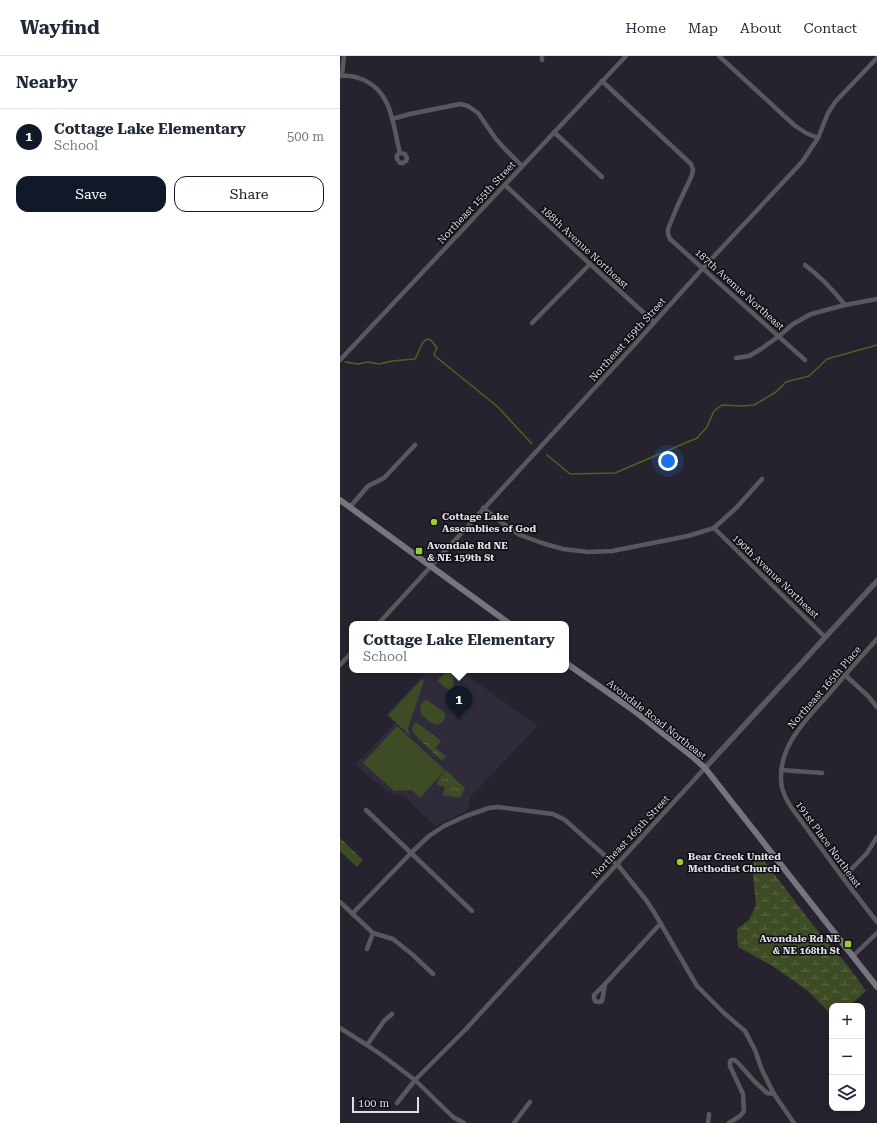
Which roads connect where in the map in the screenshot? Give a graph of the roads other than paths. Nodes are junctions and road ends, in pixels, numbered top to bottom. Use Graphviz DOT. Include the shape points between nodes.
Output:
graph roads {
  1 [pos="344,56"];
  2 [pos="626,56"];
  3 [pos="719,56"];
  4 [pos="877,58"];
  5 [pos="341,75"];
  6 [pos="602,81"];
  7 [pos="392,119"];
  8 [pos="554,132"];
  9 [pos="818,138"];
  10 [pos="400,153"];
  11 [pos="522,166"];
  12 [pos="602,177"];
  13 [pos="504,185"];
  14 [pos="590,264"];
  15 [pos="805,265"];
  16 [pos="703,268"];
  17 [pos="877,299"];
  18 [pos="845,305"];
  19 [pos="532,322"];
  20 [pos="654,322"];
  21 [pos="779,336"];
  22 [pos="736,358"];
  23 [pos="340,360"];
  24 [pos="805,360"];
  25 [pos="416,445"];
  26 [pos="762,479"];
  27 [pos="340,500"];
  28 [pos="350,507"];
  29 [pos="483,508"];
  30 [pos="714,528"];
  31 [pos="430,566"];
  32 [pos="877,581"];
  33 [pos="381,621"];
  34 [pos="506,621"];
  35 [pos="825,637"];
  36 [pos="877,639"];
  37 [pos="349,655"];
  38 [pos="340,665"];
  39 [pos="569,665"];
  40 [pos="845,675"];
  41 [pos="877,707"];
  42 [pos="705,768"];
  43 [pos="781,770"];
  44 [pos="822,773"];
  45 [pos="366,810"];
  46 [pos="877,837"];
  47 [pos="411,853"];
  48 [pos="617,864"];
  49 [pos="843,878"];
  50 [pos="340,902"];
  51 [pos="472,911"];
  52 [pos="352,914"];
  53 [pos="877,922"];
  54 [pos="661,923"];
  55 [pos="373,933"];
  56 [pos="877,933"];
  57 [pos="367,949"];
  58 [pos="854,956"];
  59 [pos="433,974"];
  60 [pos="605,984"];
  61 [pos="877,987"];
  62 [pos="392,1014"];
  63 [pos="340,1028"];
  64 [pos="367,1045"];
  65 [pos="415,1080"];
  66 [pos="774,1094"];
  67 [pos="530,1102"];
  68 [pos="397,1103"];
  69 [pos="709,1114"];
  70 [pos="464,1123"];
  71 [pos="514,1123"];
  72 [pos="708,1123"];
  73 [pos="729,1123"];
  74 [pos="794,1123"];
  1 -- 5 [label="street"];
  2 -- 6 [label="street, Northeast 155th Street"];
  3 -- 9 [label="street" via="794,125"];
  4 -- 9 [label="street, Northeast 159th Street" via="836,101"];
  5 -- 7 [label="street" via="358,78 378,89 386,101"];
  6 -- 8 [label="street, Northeast 155th Street"];
  6 -- 16 [label="street, 187th Avenue Northeast" via="691,164 692,175 668,234 670,239"];
  7 -- 10 [label="street"];
  7 -- 11 [label="street" via="460,104 468,106 478,113 505,150"];
  8 -- 11 [label="street, Northeast 155th Street"];
  8 -- 12 [label="street"];
  9 -- 16 [label="street, Northeast 159th Street" via="802,162"];
  11 -- 13 [label="street, Northeast 155th Street"];
  13 -- 14 [label="street, 188th Avenue Northeast"];
  13 -- 23 [label="street, Northeast 155th Street"];
  14 -- 19 [label="street"];
  14 -- 20 [label="street, 188th Avenue Northeast"];
  15 -- 18 [label="street"];
  16 -- 20 [label="street, Northeast 159th Street"];
  16 -- 21 [label="street, 187th Avenue Northeast"];
  17 -- 18 [label="street"];
  18 -- 21 [label="street" via="811,314"];
  20 -- 29 [label="street, Northeast 159th Street"];
  21 -- 22 [label="street" via="749,356"];
  21 -- 24 [label="street, 187th Avenue Northeast"];
  25 -- 28 [label="street" via="384,478 368,486"];
  26 -- 30 [label="street"];
  27 -- 28 [label="main road"];
  28 -- 31 [label="main road"];
  29 -- 30 [label="street" via="520,535 563,549 588,552 637,547"];
  29 -- 31 [label="street, Northeast 159th Street"];
  30 -- 35 [label="street, 190th Avenue Northeast"];
  31 -- 33 [label="street, Northeast 159th Street"];
  31 -- 34 [label="main road"];
  32 -- 35 [label="street, Northeast 165th Street"];
  35 -- 42 [label="street, Northeast 165th Street"];
  36 -- 40 [label="street, Northeast 165th Place"];
  37 -- 38 [label="street"];
  39 -- 42 [label="main road, Avondale Road Northeast" via="633,710"];
  40 -- 41 [label="street"];
  40 -- 43 [label="street, Northeast 165th Place" via="794,736 787,747"];
  42 -- 48 [label="street, Northeast 165th Street"];
  42 -- 58 [label="main road, Avondale Road Northeast"];
  43 -- 44 [label="street"];
  43 -- 49 [label="street, 191st Place Northeast" via="782,787 791,807"];
  45 -- 47 [label="street"];
  46 -- 49 [label="street" via="867,853"];
  47 -- 48 [label="street" via="436,831 466,816 498,807 553,814 565,820"];
  47 -- 51 [label="street"];
  47 -- 52 [label="street"];
  48 -- 54 [label="street"];
  48 -- 65 [label="street, Northeast 165th Street" via="466,1029"];
  49 -- 53 [label="street, 191st Place Northeast"];
  50 -- 52 [label="street"];
  52 -- 55 [label="street"];
  54 -- 60 [label="street"];
  54 -- 66 [label="street" via="698,986 745,1031"];
  55 -- 57 [label="street"];
  55 -- 59 [label="street" via="393,939"];
  56 -- 58 [label="street"];
  58 -- 61 [label="main road, Avondale Road Northeast"];
  62 -- 64 [label="street"];
  63 -- 64 [label="street"];
  64 -- 65 [label="street"];
  65 -- 68 [label="street, Northeast 165th Street"];
  65 -- 70 [label="street" via="453,1117"];
  66 -- 73 [label="street" via="767,1093 735,1060 730,1061 743,1094 744,1111"];
  66 -- 74 [label="street"];
  67 -- 71 [label="street"];
  69 -- 72 [label="street"];
}
